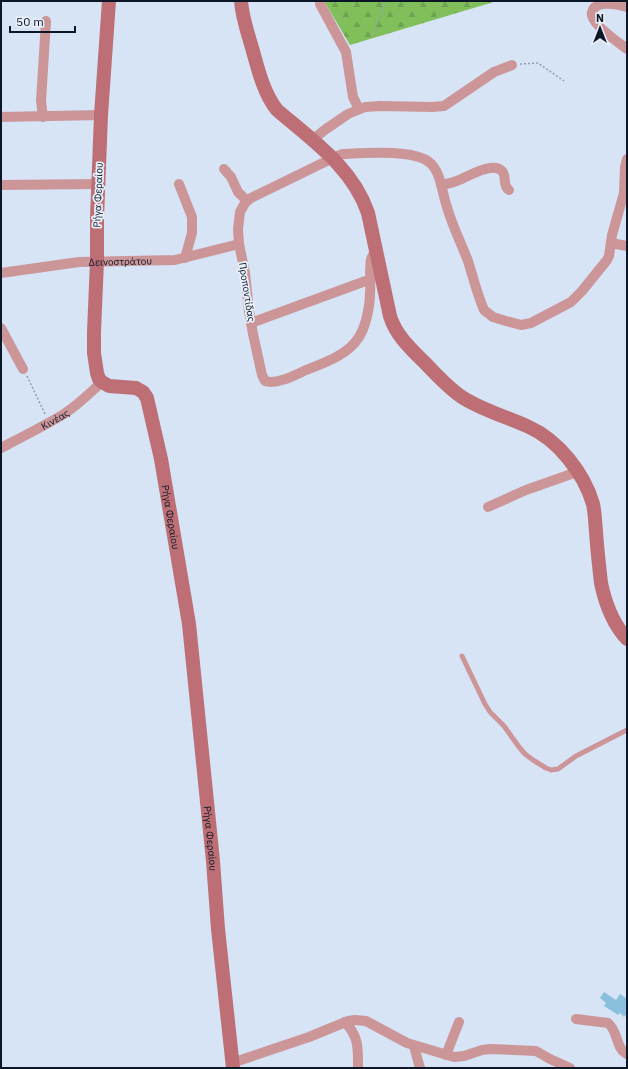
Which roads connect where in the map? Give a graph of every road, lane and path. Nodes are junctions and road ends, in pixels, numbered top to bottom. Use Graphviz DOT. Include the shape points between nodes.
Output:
graph roads {
  1 [pos="110,1"];
  2 [pos="241,1"];
  3 [pos="385,1"];
  4 [pos="320,4"];
  5 [pos="627,7"];
  6 [pos="46,21"];
  7 [pos="374,36"];
  8 [pos="627,49"];
  9 [pos="512,64"];
  10 [pos="564,81"];
  11 [pos="359,109"];
  12 [pos="101,115"];
  13 [pos="1,117"];
  14 [pos="43,117"];
  15 [pos="312,140"];
  16 [pos="333,158"];
  17 [pos="627,159"];
  18 [pos="224,168"];
  19 [pos="98,184"];
  20 [pos="179,184"];
  21 [pos="441,185"];
  22 [pos="1,186"];
  23 [pos="509,190"];
  24 [pos="246,202"];
  25 [pos="611,243"];
  26 [pos="239,244"];
  27 [pos="627,246"];
  28 [pos="377,253"];
  29 [pos="185,258"];
  30 [pos="97,261"];
  31 [pos="1,273"];
  32 [pos="371,279"];
  33 [pos="251,323"];
  34 [pos="1,328"];
  35 [pos="23,369"];
  36 [pos="102,382"];
  37 [pos="48,422"];
  38 [pos="1,448"];
  39 [pos="577,472"];
  40 [pos="488,507"];
  41 [pos="627,639"];
  42 [pos="462,656"];
  43 [pos="627,730"];
  44 [pos="576,1019"];
  45 [pos="345,1022"];
  46 [pos="459,1022"];
  47 [pos="414,1046"];
  48 [pos="627,1054"];
  49 [pos="446,1055"];
  50 [pos="233,1066"];
  51 [pos="358,1068"];
  52 [pos="420,1068"];
  53 [pos="570,1068"];
  1 -- 12 [label="street, Ρήγα Φεραίου"];
  2 -- 15 [label="street" via="258,70 268,95 277,110"];
  3 -- 7 [label="path"];
  4 -- 11 [label="street" via="346,52 353,97"];
  5 -- 8 [label="street" via="610,2 601,3 592,8 591,15 598,25"];
  6 -- 14 [label="street" via="41,101"];
  9 -- 10 [label="path" via="538,63"];
  9 -- 11 [label="street" via="494,72 444,106 380,106"];
  11 -- 15 [label="street"];
  12 -- 14 [label="street"];
  12 -- 19 [label="street, Ρήγα Φεραίου"];
  13 -- 14 [label="street"];
  15 -- 16 [label="street"];
  16 -- 21 [label="street" via="342,154 365,153 416,156 433,165"];
  16 -- 24 [label="street"];
  16 -- 28 [label="street" via="364,200"];
  17 -- 25 [label="street" via="624,193"];
  18 -- 24 [label="street"];
  19 -- 22 [label="street"];
  19 -- 30 [label="street, Ρήγα Φεραίου"];
  20 -- 29 [label="street" via="192,216 192,233"];
  21 -- 23 [label="street" via="484,169 499,168"];
  21 -- 25 [label="street" via="446,206 483,307 493,317 521,324 531,323 571,302 607,260"];
  24 -- 26 [label="street, Προποντίδας" via="240,212"];
  25 -- 27 [label="street"];
  26 -- 29 [label="street, Δεινοστράτου"];
  26 -- 33 [label="street, Προποντίδας"];
  28 -- 32 [label="street" via="371,259"];
  28 -- 39 [label="street" via="392,322 408,345 457,394 543,435 565,455"];
  29 -- 30 [label="street, Δεινοστράτου"];
  30 -- 31 [label="street, Δεινοστράτου"];
  30 -- 36 [label="street, Ρήγα Φεραίου" via="94,353 97,372"];
  32 -- 33 [label="street"];
  32 -- 33 [label="street, Προποντίδας" via="367,314 356,341 322,364 283,379 265,381"];
  34 -- 35 [label="street"];
  35 -- 37 [label="path"];
  36 -- 37 [label="street, Κινέας" via="64,414"];
  36 -- 50 [label="street, Ρήγα Φεραίου" via="109,386 136,388 143,392 147,398 161,459 189,624"];
  37 -- 38 [label="street, Κινέας"];
  39 -- 40 [label="street"];
  39 -- 41 [label="street" via="594,509 603,591 616,623"];
  42 -- 43 [label="lane" via="490,712 525,754 546,768 558,769 576,756"];
  44 -- 48 [label="street" via="608,1023 616,1032 620,1047"];
  45 -- 47 [label="street" via="366,1021"];
  45 -- 50 [label="street"];
  45 -- 51 [label="street" via="356,1037"];
  46 -- 49 [label="street"];
  47 -- 49 [label="street"];
  47 -- 52 [label="street"];
  49 -- 53 [label="street" via="458,1057 490,1049 536,1051"];
}
